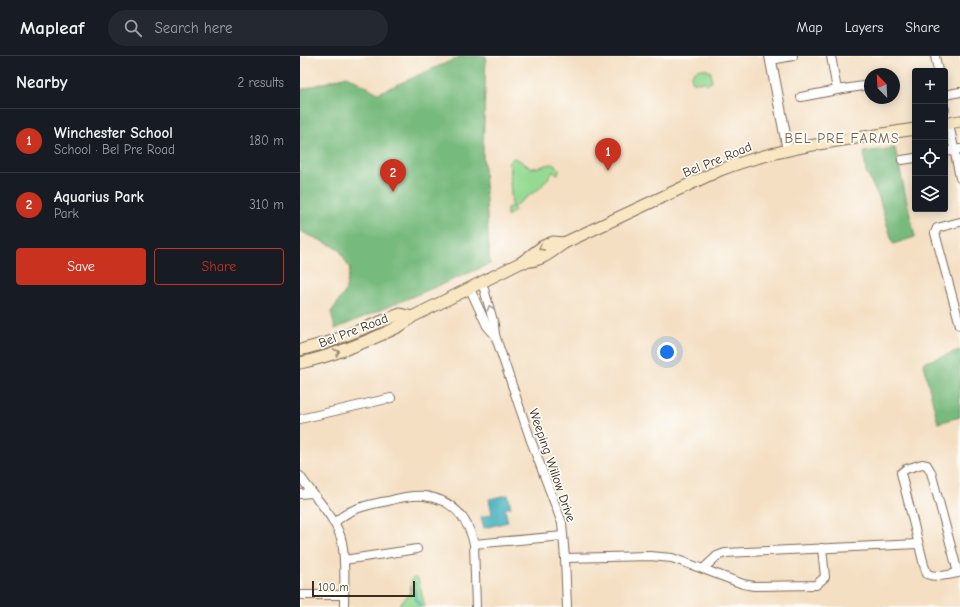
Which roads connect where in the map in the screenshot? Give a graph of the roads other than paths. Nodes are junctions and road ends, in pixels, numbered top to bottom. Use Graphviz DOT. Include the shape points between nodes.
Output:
graph roads {
  1 [pos="793,56"];
  2 [pos="831,56"];
  3 [pos="935,56"];
  4 [pos="771,58"];
  5 [pos="937,68"];
  6 [pos="864,85"];
  7 [pos="838,90"];
  8 [pos="960,92"];
  9 [pos="948,94"];
  10 [pos="802,97"];
  11 [pos="960,121"];
  12 [pos="948,124"];
  13 [pos="948,128"];
  14 [pos="912,129"];
  15 [pos="788,150"];
  16 [pos="953,150"];
  17 [pos="912,158"];
  18 [pos="902,160"];
  19 [pos="960,178"];
  20 [pos="960,222"];
  21 [pos="482,282"];
  22 [pos="470,289"];
  23 [pos="958,309"];
  24 [pos="412,317"];
  25 [pos="960,325"];
  26 [pos="495,334"];
  27 [pos="300,350"];
  28 [pos="300,363"];
  29 [pos="391,398"];
  30 [pos="300,419"];
  31 [pos="300,476"];
  32 [pos="311,493"];
  33 [pos="300,494"];
  34 [pos="334,523"];
  35 [pos="563,536"];
  36 [pos="474,544"];
  37 [pos="918,544"];
  38 [pos="822,548"];
  39 [pos="417,549"];
  40 [pos="565,558"];
  41 [pos="344,560"];
  42 [pos="703,569"];
  43 [pos="300,594"];
  44 [pos="344,595"];
  45 [pos="344,607"];
  46 [pos="476,607"];
  47 [pos="567,607"];
  1 -- 4 [label="street"];
  2 -- 7 [label="street"];
  3 -- 5 [label="street"];
  4 -- 15 [label="street"];
  6 -- 7 [label="street"];
  7 -- 10 [label="street"];
  8 -- 9 [label="street"];
  11 -- 12 [label="main road"];
  13 -- 16 [label="street"];
  14 -- 15 [label="main road, Bel Pre Road"];
  15 -- 21 [label="main road, Bel Pre Road" via="718,171 564,243 553,242 543,246 522,262"];
  16 -- 19 [label="street"];
  17 -- 18 [label="street"];
  20 -- 23 [label="street" via="937,228 935,233"];
  21 -- 22 [label="main road, Bel Pre Road"];
  26 -- 21 [label="street, Weeping Willow Drive, one-way"];
  22 -- 24 [label="main road, Bel Pre Road"];
  22 -- 26 [label="street, Weeping Willow Drive" via="487,326"];
  23 -- 25 [label="street"];
  24 -- 27 [label="main road, Bel Pre Road" via="400,314 329,342"];
  28 -- 24 [label="main road, Bel Pre Road, one-way" via="369,340 406,323"];
  26 -- 35 [label="street, Weeping Willow Drive" via="562,523"];
  29 -- 30 [label="street"];
  31 -- 32 [label="street"];
  32 -- 33 [label="street"];
  32 -- 34 [label="street"];
  34 -- 36 [label="street" via="347,513 376,503 424,496 441,500 456,509 468,524"];
  34 -- 41 [label="street" via="341,540"];
  35 -- 36 [label="street"];
  35 -- 40 [label="street, Weeping Willow Drive"];
  36 -- 46 [label="street"];
  37 -- 37 [label="street" via="901,473 922,464 927,465 931,472 958,573 947,576 927,574"];
  37 -- 38 [label="street"];
  38 -- 42 [label="street" via="725,553 717,556"];
  38 -- 42 [label="street" via="824,577 816,585 754,586"];
  39 -- 41 [label="street"];
  40 -- 42 [label="street" via="650,556 672,558"];
  40 -- 47 [label="street, Weeping Willow Drive"];
  41 -- 44 [label="street"];
  43 -- 44 [label="street"];
  44 -- 45 [label="street"];
}
